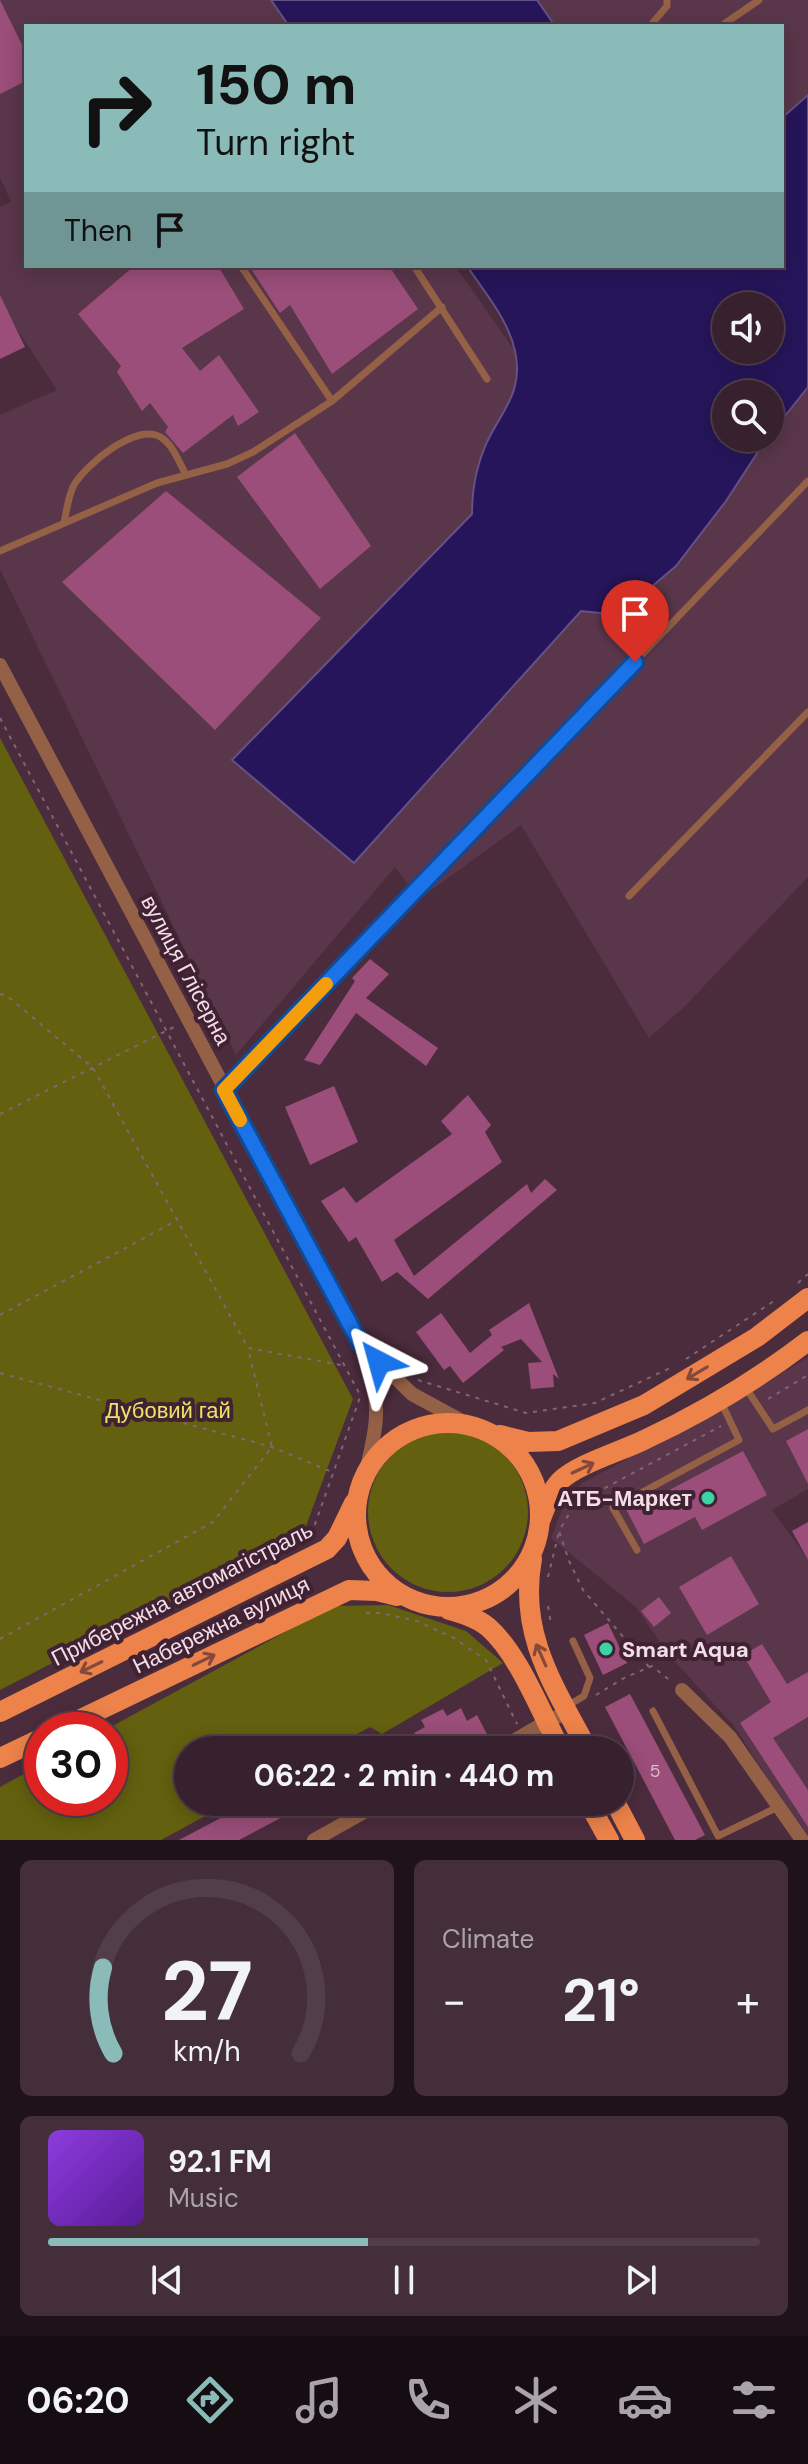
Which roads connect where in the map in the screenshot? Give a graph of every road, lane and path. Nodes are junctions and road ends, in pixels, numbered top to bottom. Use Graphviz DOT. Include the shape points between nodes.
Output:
graph roads {
  1 [pos="667,0"];
  2 [pos="759,0"];
  3 [pos="652,24"];
  4 [pos="724,24"];
  5 [pos="242,268"];
  6 [pos="415,268"];
  7 [pos="442,307"];
  8 [pos="487,379"];
  9 [pos="332,401"];
  10 [pos="186,475"];
  11 [pos="808,481"];
  12 [pos="64,522"];
  13 [pos="0,551"];
  14 [pos="0,665"];
  15 [pos="808,712"];
  16 [pos="0,718"];
  17 [pos="629,896"];
  18 [pos="0,991"];
  19 [pos="187,1020"];
  20 [pos="167,1030"];
  21 [pos="93,1068"];
  22 [pos="224,1090"];
  23 [pos="0,1114"];
  24 [pos="177,1220"];
  25 [pos="808,1274"];
  26 [pos="803,1290"];
  27 [pos="777,1299"];
  28 [pos="0,1315"];
  29 [pos="772,1325"];
  30 [pos="808,1341"];
  31 [pos="360,1343"];
  32 [pos="248,1348"];
  33 [pos="729,1355"];
  34 [pos="788,1356"];
  35 [pos="687,1358"];
  36 [pos="344,1365"];
  37 [pos="674,1366"];
  38 [pos="0,1373"];
  39 [pos="808,1375"];
  40 [pos="409,1377"];
  41 [pos="743,1387"];
  42 [pos="720,1400"];
  43 [pos="757,1405"];
  44 [pos="808,1410"];
  45 [pos="730,1421"];
  46 [pos="479,1428"];
  47 [pos="272,1447"];
  48 [pos="334,1472"];
  49 [pos="366,1472"];
  50 [pos="359,1492"];
  51 [pos="314,1527"];
  52 [pos="539,1527"];
  53 [pos="534,1548"];
  54 [pos="637,1550"];
  55 [pos="409,1599"];
  56 [pos="429,1605"];
  57 [pos="366,1613"];
  58 [pos="0,1639"];
  59 [pos="573,1641"];
  60 [pos="649,1667"];
  61 [pos="682,1690"];
  62 [pos="566,1710"];
  63 [pos="653,1711"];
  64 [pos="0,1712"];
  65 [pos="95,1712"];
  66 [pos="546,1722"];
  67 [pos="523,1736"];
  68 [pos="525,1736"];
  69 [pos="554,1736"];
  70 [pos="580,1736"];
  71 [pos="24,1747"];
  72 [pos="0,1758"];
  73 [pos="778,1807"];
  74 [pos="357,1816"];
  75 [pos="596,1816"];
  76 [pos="622,1816"];
  77 [pos="314,1840"];
  78 [pos="609,1840"];
  79 [pos="635,1840"];
  80 [pos="802,1840"];
  1 -- 3 [label="lane"];
  2 -- 4 [label="lane"];
  5 -- 9 [label="lane"];
  6 -- 7 [label="lane"];
  7 -- 8 [label="lane"];
  7 -- 9 [label="lane"];
  9 -- 10 [label="lane" via="253,452"];
  10 -- 12 [label="lane"];
  10 -- 12 [label="lane" via="165,439 140,434 82,474"];
  11 -- 22 [label="lane"];
  12 -- 13 [label="lane"];
  14 -- 19 [label="street, вулиця Глісерна"];
  15 -- 17 [label="lane"];
  16 -- 20 [label="path"];
  18 -- 21 [label="path"];
  19 -- 20 [label="path"];
  19 -- 22 [label="street, вулиця Глісерна"];
  20 -- 21 [label="path"];
  20 -- 36 [label="path"];
  21 -- 23 [label="path"];
  21 -- 24 [label="path"];
  22 -- 31 [label="street, вулиця Глісерна"];
  24 -- 28 [label="path"];
  24 -- 32 [label="path"];
  25 -- 26 [label="path"];
  26 -- 29 [label="main road, Прибережна автомагістраль"];
  27 -- 35 [label="path"];
  29 -- 33 [label="main road, Прибережна автомагістраль"];
  29 -- 34 [label="main road" via="765,1345 771,1354"];
  30 -- 34 [label="main road, Прибережна автомагістраль"];
  31 -- 46 [label="street, вулиця Глісерна" via="412,1394"];
  31 -- 49 [label="street" via="376,1407"];
  32 -- 36 [label="path"];
  32 -- 47 [label="path"];
  33 -- 41 [label="main road" via="747,1358 752,1369"];
  33 -- 46 [label="main road, Прибережна автомагістраль, one-way" via="644,1405 558,1441 528,1442"];
  34 -- 41 [label="main road, Прибережна автомагістраль"];
  36 -- 48 [label="path" via="359,1400"];
  37 -- 40 [label="path" via="595,1403 526,1413"];
  38 -- 47 [label="path"];
  39 -- 43 [label="path"];
  41 -- 42 [label="main road, Прибережна автомагістраль"];
  41 -- 43 [label="lane"];
  42 -- 45 [label="lane"];
  52 -- 42 [label="main road, Прибережна автомагістраль, one-way" via="561,1480"];
  43 -- 44 [label="lane" via="773,1429"];
  45 -- 54 [label="lane" via="739,1440 613,1508"];
  45 -- 60 [label="path" via="575,1504 559,1531 583,1590"];
  46 -- 49 [label="main road, Прибережна автомагістраль" via="449,1422 410,1431 392,1441"];
  46 -- 52 [label="main road, Прибережна автомагістраль" via="523,1461 534,1482"];
  47 -- 48 [label="path"];
  47 -- 58 [label="path" via="213,1522"];
  48 -- 51 [label="path"];
  49 -- 50 [label="main road, Прибережна автомагістраль"];
  50 -- 55 [label="main road, Прибережна автомагістраль" via="356,1513 364,1554 376,1572"];
  50 -- 64 [label="main road, Прибережна автомагістраль, one-way" via="327,1549"];
  52 -- 53 [label="main road, Прибережна автомагістраль"];
  53 -- 56 [label="main road, Прибережна автомагістраль" via="509,1584 491,1596 461,1606"];
  62 -- 53 [label="main road, one-way" via="530,1624 527,1601"];
  55 -- 56 [label="main road, Прибережна автомагістраль"];
  65 -- 55 [label="main road, Набережна вулиця, one-way" via="349,1590"];
  56 -- 66 [label="main road" via="475,1618 489,1628 513,1656"];
  57 -- 67 [label="path" via="417,1621 486,1660"];
  59 -- 62 [label="lane" via="590,1678 584,1696"];
  60 -- 61 [label="path"];
  60 -- 62 [label="path"];
  61 -- 73 [label="street" via="730,1737"];
  62 -- 66 [label="street"];
  62 -- 70 [label="main road"];
  63 -- 73 [label="lane" via="718,1836"];
  66 -- 68 [label="street"];
  66 -- 69 [label="main road"];
  71 -- 72 [label="main road"];
  73 -- 80 [label="street"];
  74 -- 77 [label="street"];
  75 -- 78 [label="main road"];
  76 -- 79 [label="main road"];
}
